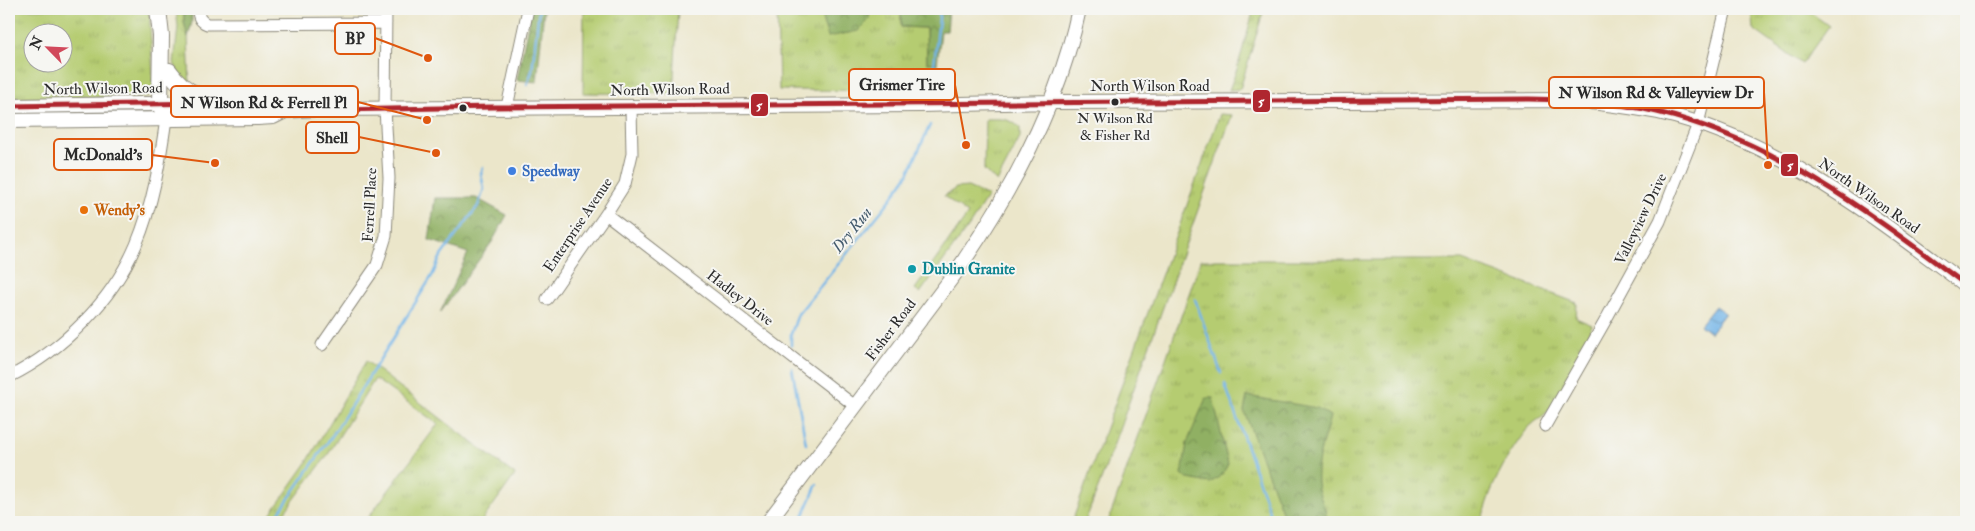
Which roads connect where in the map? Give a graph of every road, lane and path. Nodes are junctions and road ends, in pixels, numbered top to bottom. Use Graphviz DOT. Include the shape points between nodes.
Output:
graph roads {
  1 [pos="158,9"];
  2 [pos="169,9"];
  3 [pos="198,9"];
  4 [pos="386,9"];
  5 [pos="528,9"];
  6 [pos="1079,9"];
  7 [pos="1726,9"];
  8 [pos="386,22"];
  9 [pos="169,71"];
  10 [pos="1050,102"];
  11 [pos="247,103"];
  12 [pos="9,106"];
  13 [pos="632,106"];
  14 [pos="507,107"];
  15 [pos="165,109"];
  16 [pos="385,109"];
  17 [pos="285,111"];
  18 [pos="9,121"];
  19 [pos="1698,124"];
  20 [pos="606,214"];
  21 [pos="1966,285"];
  22 [pos="547,299"];
  23 [pos="322,344"];
  24 [pos="9,377"];
  25 [pos="855,406"];
  26 [pos="1544,426"];
  27 [pos="768,522"];
  1 -- 15 [label="highway"];
  2 -- 9 [label="highway"];
  3 -- 8 [label="street" via="198,16 207,24"];
  4 -- 8 [label="street, Ferrell Place"];
  5 -- 14 [label="street"];
  6 -- 10 [label="main road, Fisher Road" via="1070,48"];
  7 -- 19 [label="street, Valleyview Drive"];
  8 -- 16 [label="street, Ferrell Place"];
  9 -- 11 [label="highway" via="190,93"];
  9 -- 15 [label="highway"];
  10 -- 13 [label="main road, North Wilson Road"];
  10 -- 19 [label="main road, North Wilson Road" via="1572,100 1645,110"];
  10 -- 25 [label="main road, Fisher Road" via="1022,163 981,235"];
  11 -- 15 [label="main road, North Wilson Road"];
  11 -- 17 [label="main road, North Wilson Road" via="274,102"];
  12 -- 15 [label="main road, North Wilson Road"];
  13 -- 14 [label="main road, North Wilson Road"];
  13 -- 20 [label="street, Enterprise Avenue" via="631,163 621,192"];
  14 -- 16 [label="main road, North Wilson Road"];
  15 -- 17 [label="main road, North Wilson Road" via="273,117"];
  15 -- 18 [label="main road, North Wilson Road"];
  15 -- 24 [label="street" via="159,162 146,218 136,246 114,285 82,324"];
  16 -- 17 [label="main road, North Wilson Road"];
  16 -- 23 [label="street, Ferrell Place" via="388,178 385,244 377,265"];
  19 -- 21 [label="main road, North Wilson Road" via="1760,148 1826,184"];
  19 -- 26 [label="street, Valleyview Drive" via="1653,233"];
  20 -- 22 [label="street, Enterprise Avenue"];
  20 -- 25 [label="street, Hadley Drive"];
  25 -- 27 [label="main road, Fisher Road"];
}
